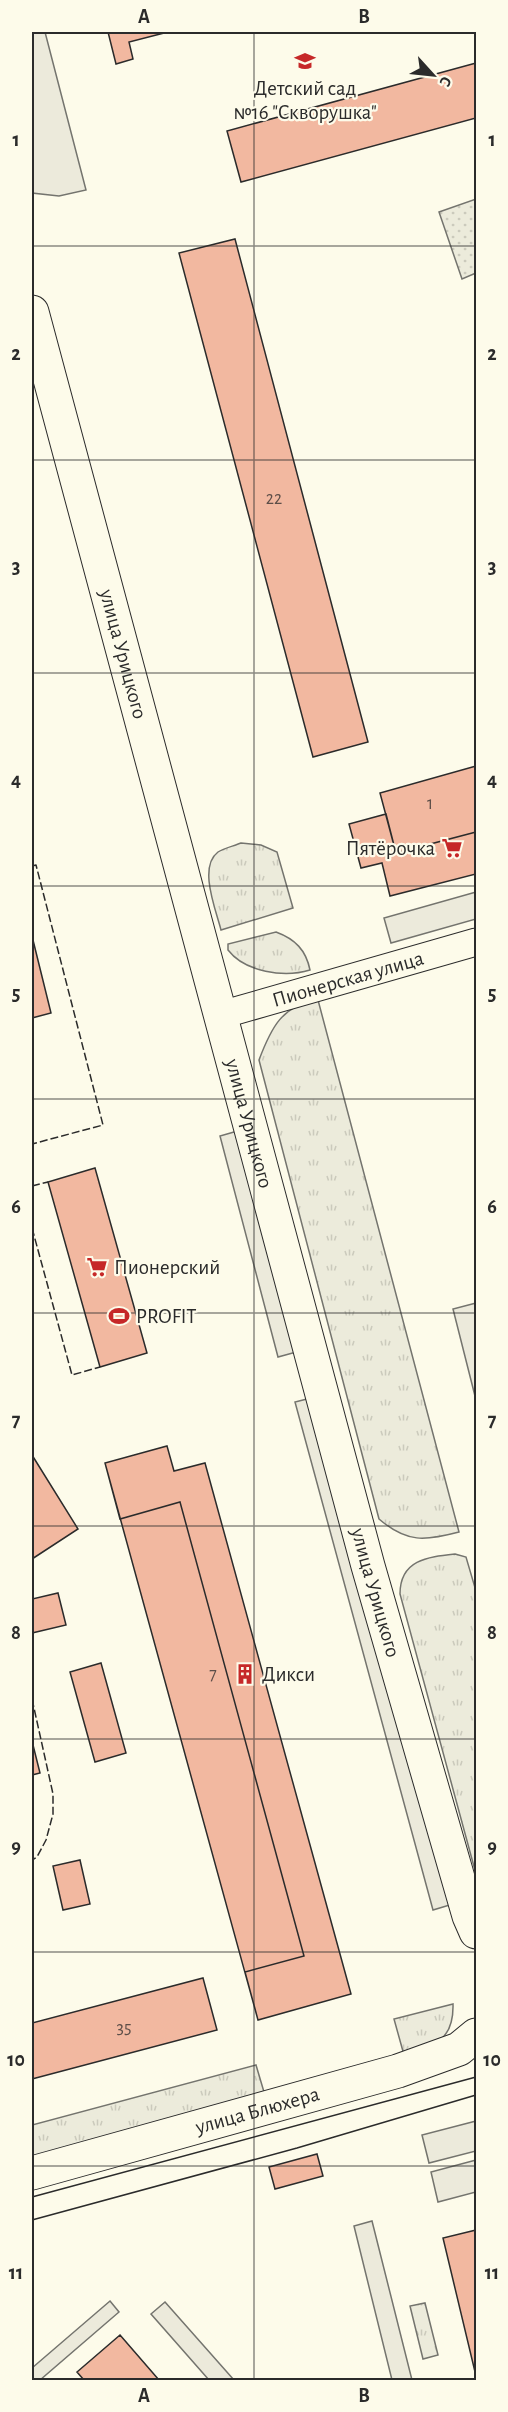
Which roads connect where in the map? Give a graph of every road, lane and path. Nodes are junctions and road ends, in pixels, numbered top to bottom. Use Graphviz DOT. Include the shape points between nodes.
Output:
graph roads {
  1 [pos="32,312"];
  2 [pos="477,942"];
  3 [pos="221,1015"];
  4 [pos="477,1932"];
  5 [pos="477,2034"];
  6 [pos="32,2173"];
  1 -- 3 [label="street, улица Урицкого"];
  2 -- 3 [label="street, Пионерская улица"];
  3 -- 4 [label="street, улица Урицкого" via="368,1566 469,1916"];
  5 -- 6 [label="street, улица Блюхера" via="459,2049 398,2071"];
}
